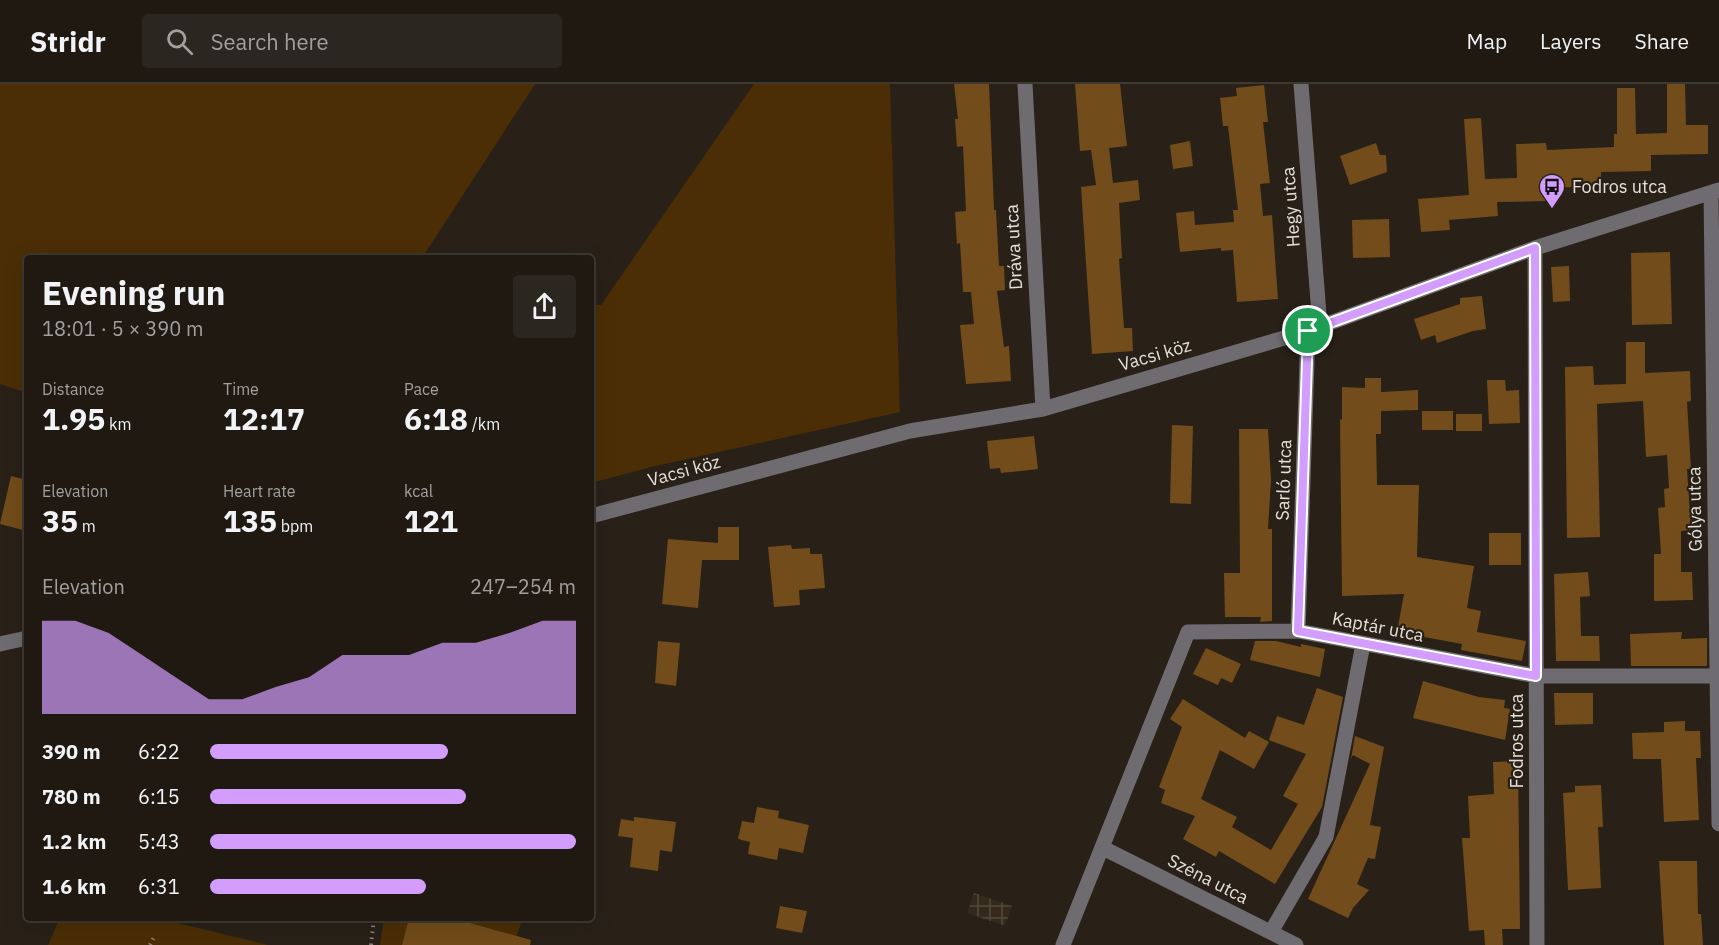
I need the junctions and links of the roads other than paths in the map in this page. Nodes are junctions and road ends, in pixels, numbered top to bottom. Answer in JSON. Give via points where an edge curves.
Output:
{"nodes":[{"id":1,"x":1025,"y":84,"type":"edge"},
{"id":2,"x":1301,"y":84,"type":"edge"},
{"id":3,"x":1715,"y":192,"type":"edge"},
{"id":4,"x":1535,"y":248,"type":"junction"},
{"id":5,"x":1314,"y":329,"type":"junction"},
{"id":6,"x":1043,"y":409,"type":"junction"},
{"id":7,"x":594,"y":515,"type":"edge"},
{"id":8,"x":1298,"y":631,"type":"junction"},
{"id":9,"x":24,"y":639,"type":"edge"},
{"id":10,"x":0,"y":644,"type":"edge"},
{"id":11,"x":1363,"y":644,"type":"junction"},
{"id":12,"x":1536,"y":676,"type":"junction"},
{"id":13,"x":1718,"y":676,"type":"edge"},
{"id":14,"x":1719,"y":824,"type":"edge"},
{"id":15,"x":1103,"y":848,"type":"junction"},
{"id":16,"x":1271,"y":932,"type":"junction"},
{"id":17,"x":1063,"y":945,"type":"edge"},
{"id":18,"x":1296,"y":945,"type":"edge"},
{"id":19,"x":1537,"y":945,"type":"edge"}],
"edges":[{"from":1,"to":6,"type":"street","name":"Dráva utca"},
{"from":2,"to":5,"type":"street","name":"Hegy utca"},
{"from":3,"to":4,"type":"street","name":"Vacsi köz"},
{"from":3,"to":13,"type":"street","name":"Gólya utca"},
{"from":4,"to":5,"type":"street","name":"Vacsi köz"},
{"from":4,"to":12,"type":"street","name":"Fodros utca"},
{"from":5,"to":6,"type":"street","name":"Vacsi köz"},
{"from":5,"to":8,"type":"street","name":"Sarló utca"},
{"from":6,"to":7,"type":"street","name":"Vacsi köz","via":[[910,431]]},
{"from":8,"to":11,"type":"street","name":"Kaptár utca"},
{"from":8,"to":15,"type":"street","name":"Kaptár utca","via":[[1188,632]]},
{"from":9,"to":10,"type":"street"},
{"from":11,"to":12,"type":"street","name":"Kaptár utca"},
{"from":11,"to":16,"type":"street","via":[[1326,837]]},
{"from":12,"to":13,"type":"street","name":"Kaptár utca"},
{"from":12,"to":19,"type":"street","name":"Fodros utca"},
{"from":13,"to":14,"type":"street","name":"Gólya utca"},
{"from":15,"to":16,"type":"street","name":"Széna utca"},
{"from":15,"to":17,"type":"street"},
{"from":16,"to":18,"type":"street","name":"Széna utca"}]}
